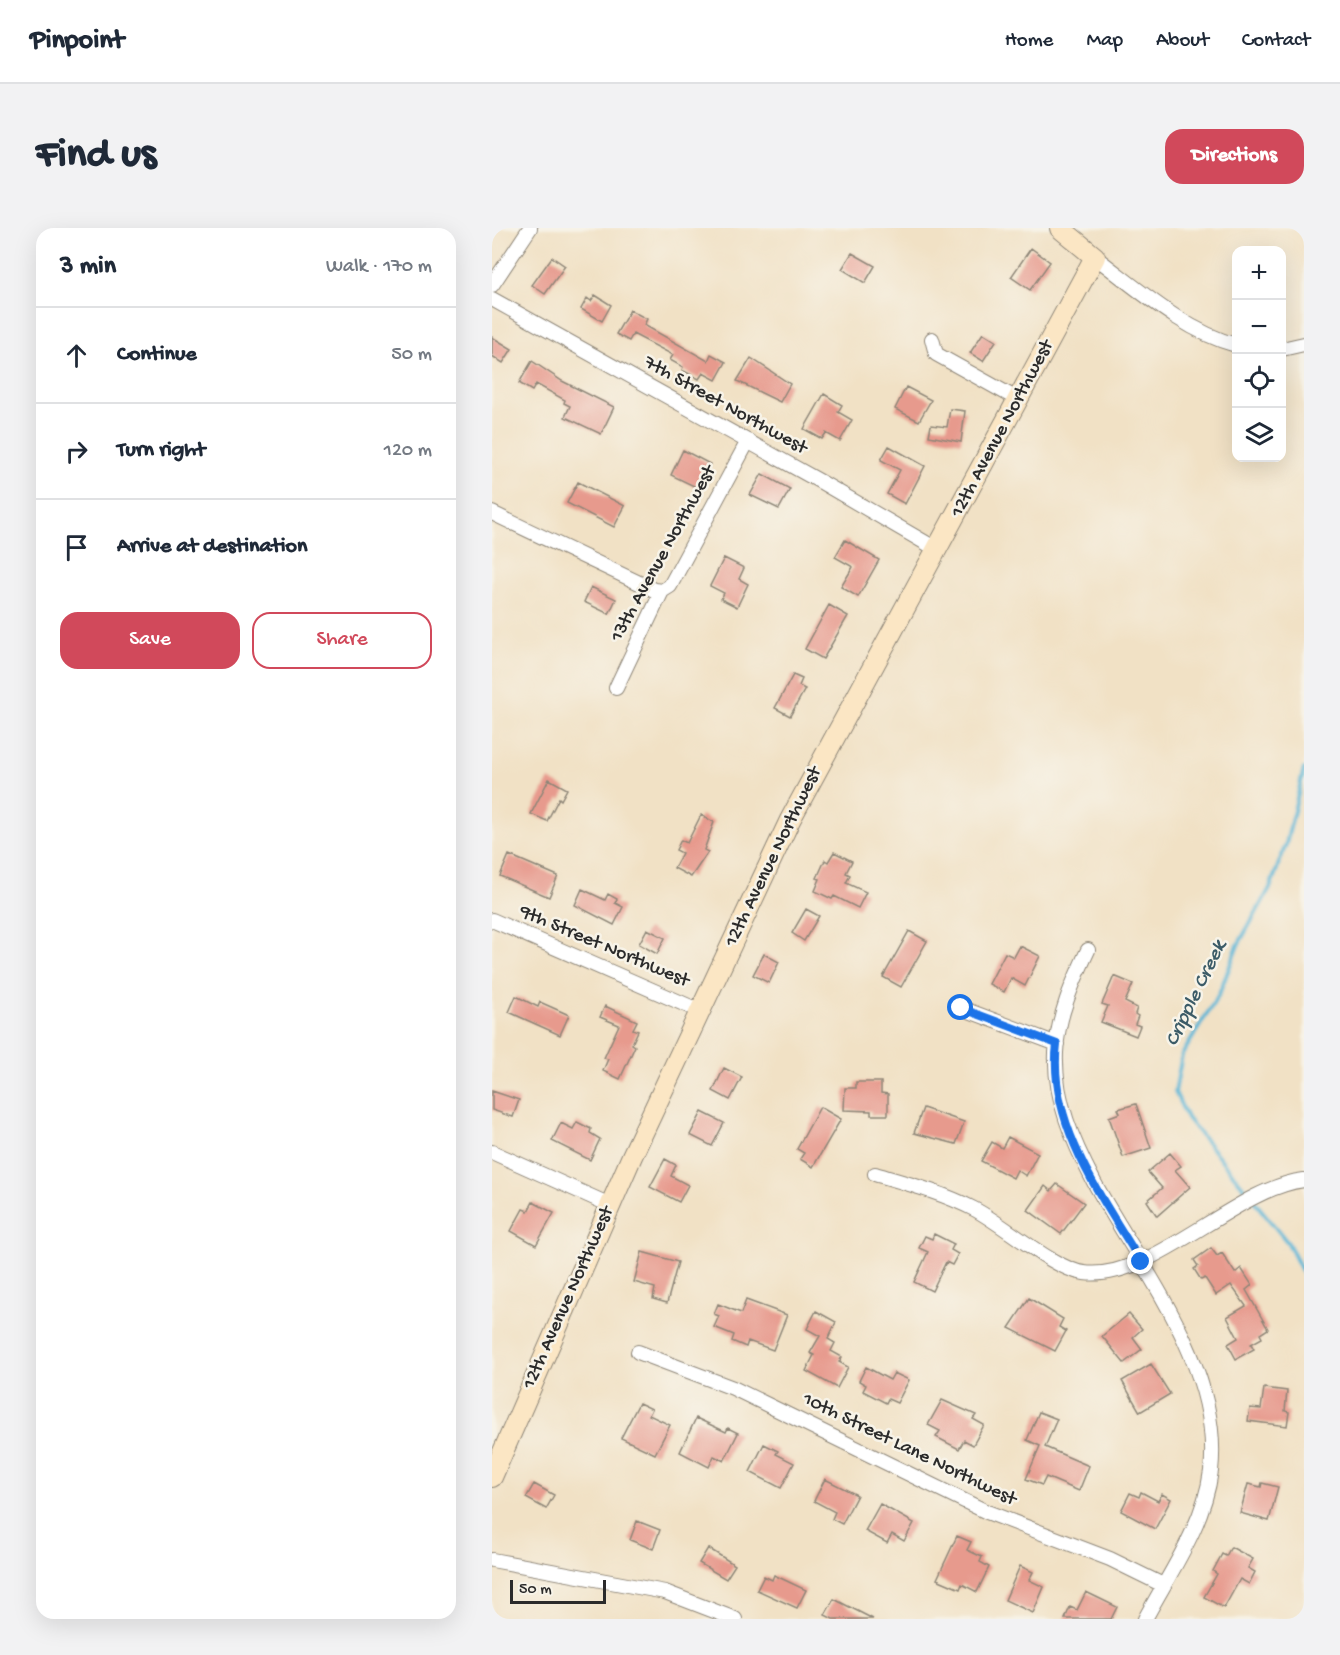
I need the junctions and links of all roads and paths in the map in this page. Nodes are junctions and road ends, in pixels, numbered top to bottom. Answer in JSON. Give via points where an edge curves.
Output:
{"nodes":[{"id":1,"x":530,"y":228,"type":"edge"},
{"id":2,"x":1060,"y":228,"type":"edge"},
{"id":3,"x":1095,"y":257,"type":"junction"},
{"id":4,"x":492,"y":285,"type":"edge"},
{"id":5,"x":492,"y":299,"type":"edge"},
{"id":6,"x":932,"y":339,"type":"dead end"},
{"id":7,"x":1232,"y":343,"type":"edge"},
{"id":8,"x":1304,"y":344,"type":"edge"},
{"id":9,"x":1286,"y":348,"type":"edge"},
{"id":10,"x":1017,"y":399,"type":"junction"},
{"id":11,"x":748,"y":441,"type":"junction"},
{"id":12,"x":492,"y":513,"type":"edge"},
{"id":13,"x":938,"y":550,"type":"junction"},
{"id":14,"x":662,"y":591,"type":"junction"},
{"id":15,"x":616,"y":688,"type":"dead end"},
{"id":16,"x":492,"y":920,"type":"edge"},
{"id":17,"x":1088,"y":950,"type":"dead end"},
{"id":18,"x":961,"y":1008,"type":"dead end"},
{"id":19,"x":700,"y":1011,"type":"junction"},
{"id":20,"x":1057,"y":1044,"type":"junction"},
{"id":21,"x":492,"y":1152,"type":"edge"},
{"id":22,"x":875,"y":1174,"type":"dead end"},
{"id":23,"x":1304,"y":1180,"type":"edge"},
{"id":24,"x":610,"y":1205,"type":"junction"},
{"id":25,"x":1141,"y":1262,"type":"junction"},
{"id":26,"x":638,"y":1353,"type":"dead end"},
{"id":27,"x":492,"y":1477,"type":"edge"},
{"id":28,"x":492,"y":1560,"type":"edge"},
{"id":29,"x":1163,"y":1584,"type":"junction"},
{"id":30,"x":735,"y":1619,"type":"edge"},
{"id":31,"x":1145,"y":1619,"type":"edge"}],
"edges":[{"from":1,"to":4,"type":"street"},
{"from":2,"to":3,"type":"main road"},
{"from":3,"to":7,"type":"street","via":[[1153,301],[1198,329]]},
{"from":3,"to":10,"type":"main road","name":"12th Avenue Northwest"},
{"from":5,"to":11,"type":"street","name":"7th Street Northwest"},
{"from":6,"to":10,"type":"street","via":[[936,354]]},
{"from":8,"to":9,"type":"street"},
{"from":10,"to":13,"type":"main road","name":"12th Avenue Northwest"},
{"from":11,"to":13,"type":"street","name":"7th Street Northwest"},
{"from":11,"to":14,"type":"street","name":"13th Avenue Northwest","via":[[670,586]]},
{"from":12,"to":14,"type":"street"},
{"from":13,"to":19,"type":"main road","name":"12th Avenue Northwest","via":[[790,820]]},
{"from":14,"to":15,"type":"street","name":"13th Avenue Northwest"},
{"from":16,"to":19,"type":"street","name":"9th Street Northwest"},
{"from":17,"to":20,"type":"street","via":[[1067,1000]]},
{"from":18,"to":20,"type":"street"},
{"from":19,"to":24,"type":"main road","name":"12th Avenue Northwest"},
{"from":20,"to":25,"type":"street","via":[[1060,1094],[1074,1142]]},
{"from":21,"to":24,"type":"street"},
{"from":22,"to":25,"type":"street","via":[[975,1209],[1073,1271],[1095,1274]]},
{"from":23,"to":25,"type":"street","via":[[1273,1188]]},
{"from":24,"to":27,"type":"main road","name":"12th Avenue Northwest"},
{"from":25,"to":29,"type":"street","via":[[1193,1359],[1212,1430],[1206,1498]]},
{"from":26,"to":29,"type":"street","name":"10th Street Lane Northwest","via":[[733,1388],[987,1512],[1110,1559]]},
{"from":28,"to":30,"type":"street","via":[[656,1590]]},
{"from":29,"to":31,"type":"street"}]}
